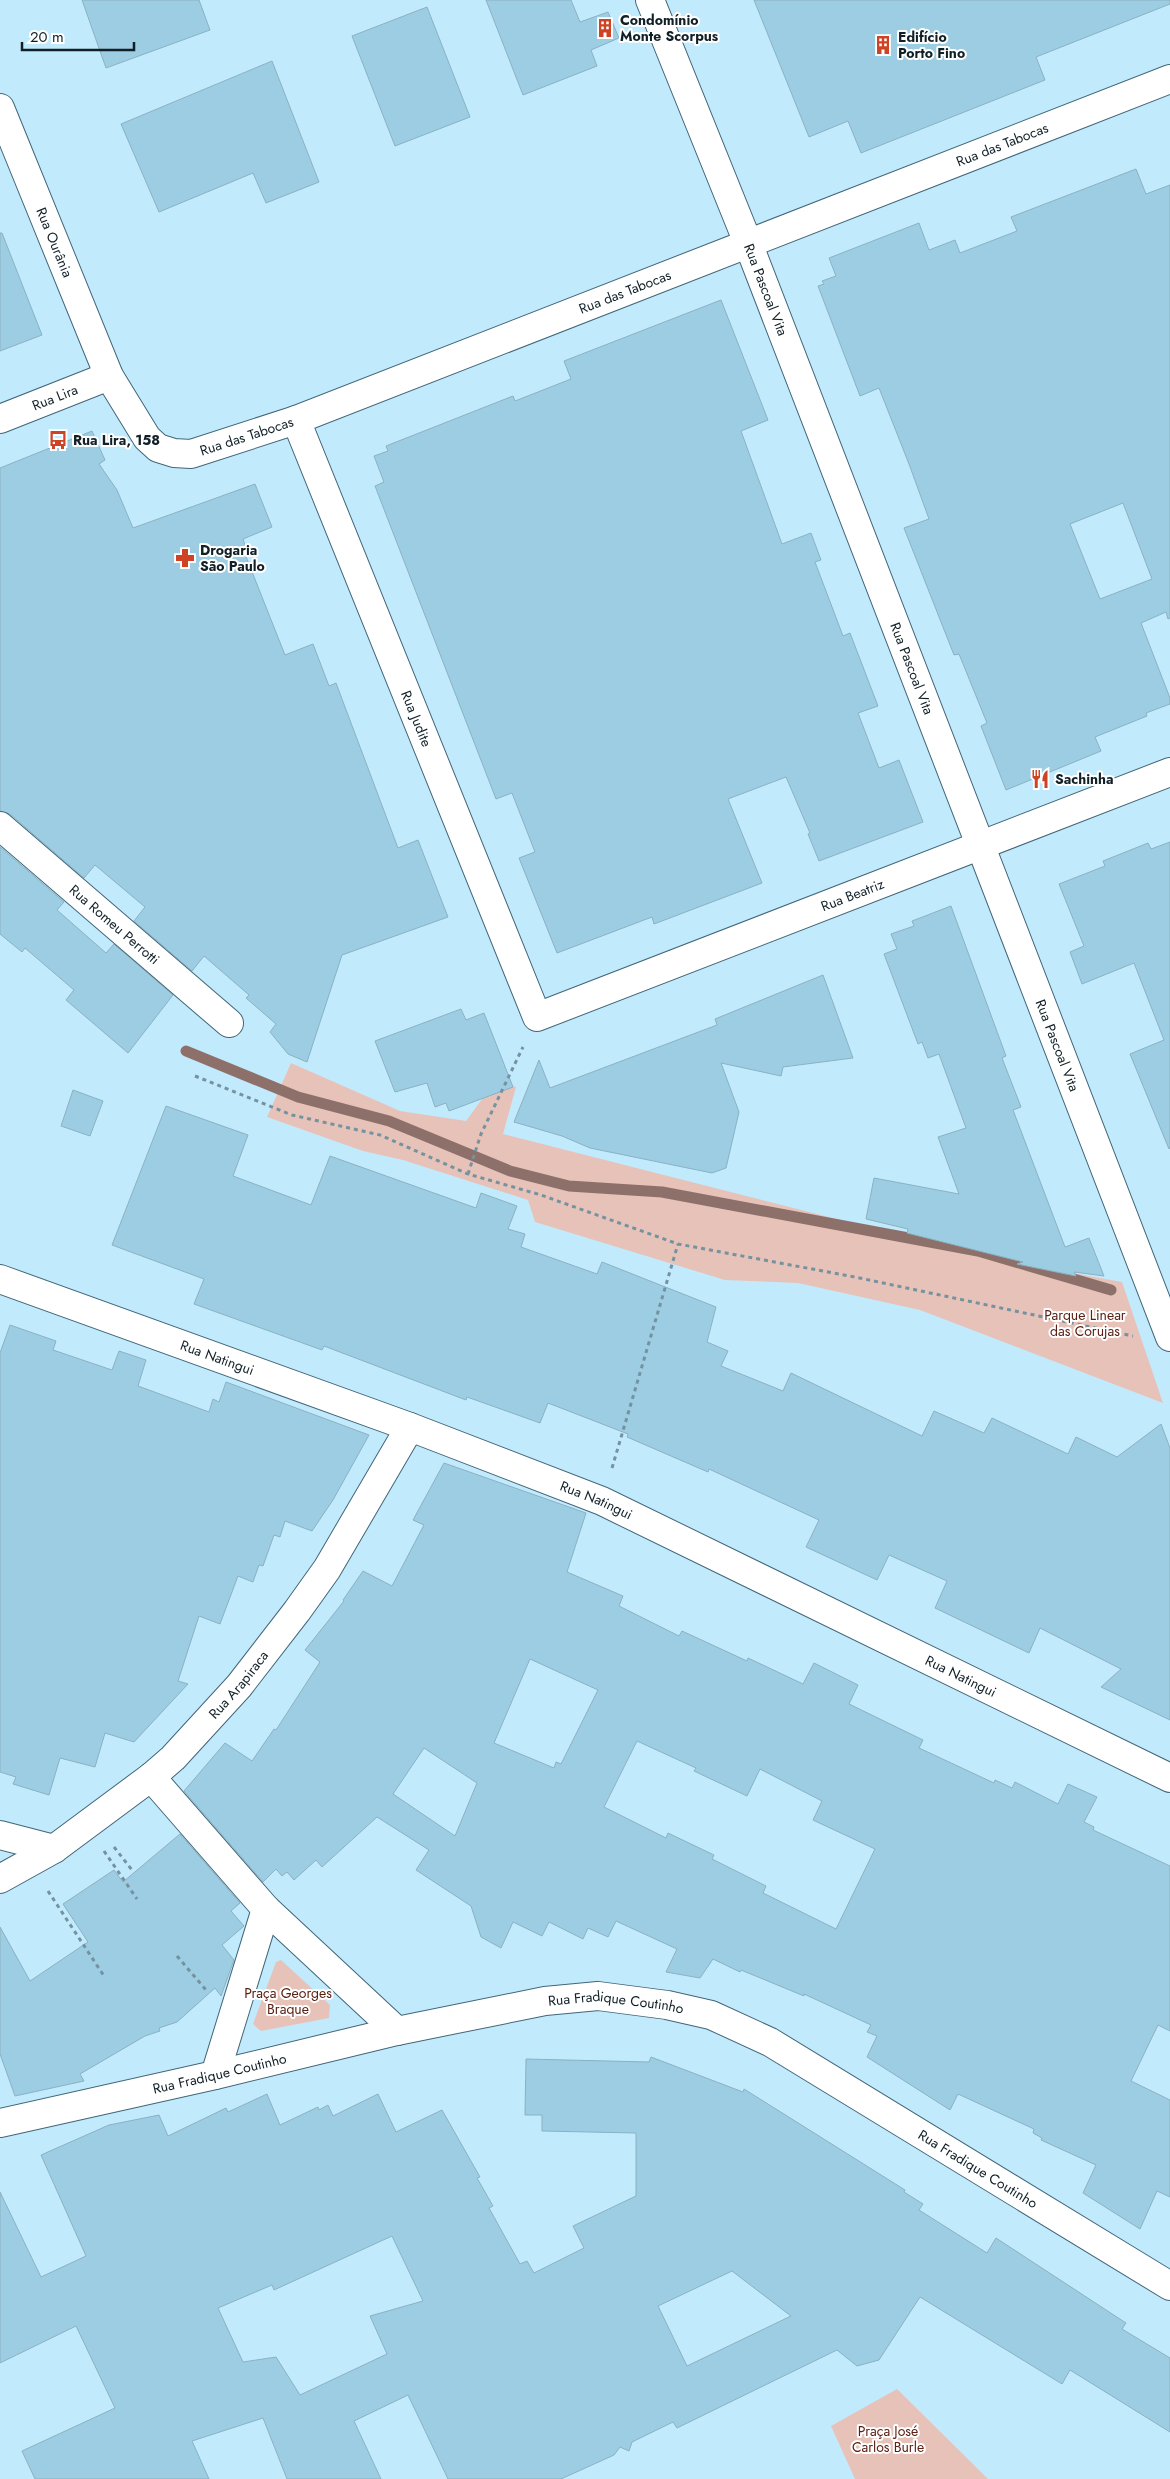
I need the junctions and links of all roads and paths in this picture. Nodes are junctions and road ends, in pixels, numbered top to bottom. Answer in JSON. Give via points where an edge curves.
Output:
{"nodes":[{"id":1,"x":650,"y":0,"type":"edge"},
{"id":2,"x":1170,"y":79,"type":"edge"},
{"id":3,"x":0,"y":108,"type":"edge"},
{"id":4,"x":748,"y":243,"type":"junction"},
{"id":5,"x":109,"y":376,"type":"junction"},
{"id":6,"x":0,"y":419,"type":"edge"},
{"id":7,"x":296,"y":420,"type":"junction"},
{"id":8,"x":1170,"y":772,"type":"edge"},
{"id":9,"x":0,"y":826,"type":"edge"},
{"id":10,"x":980,"y":847,"type":"junction"},
{"id":11,"x":537,"y":1017,"type":"junction"},
{"id":12,"x":229,"y":1023,"type":"dead end"},
{"id":13,"x":195,"y":1076,"type":"dead end"},
{"id":14,"x":468,"y":1174,"type":"junction"},
{"id":15,"x":678,"y":1244,"type":"junction"},
{"id":16,"x":0,"y":1279,"type":"edge"},
{"id":17,"x":1136,"y":1336,"type":"dead end"},
{"id":18,"x":1170,"y":1337,"type":"edge"},
{"id":19,"x":410,"y":1427,"type":"junction"},
{"id":20,"x":602,"y":1500,"type":"junction"},
{"id":21,"x":151,"y":1777,"type":"junction"},
{"id":22,"x":1170,"y":1778,"type":"edge"},
{"id":23,"x":0,"y":1836,"type":"edge"},
{"id":24,"x":109,"y":1840,"type":"dead end"},
{"id":25,"x":101,"y":1847,"type":"dead end"},
{"id":26,"x":54,"y":1849,"type":"junction"},
{"id":27,"x":132,"y":1870,"type":"dead end"},
{"id":28,"x":0,"y":1879,"type":"edge"},
{"id":29,"x":56,"y":1884,"type":"dead end"},
{"id":30,"x":48,"y":1890,"type":"junction"},
{"id":31,"x":41,"y":1894,"type":"dead end"},
{"id":32,"x":137,"y":1899,"type":"dead end"},
{"id":33,"x":266,"y":1909,"type":"junction"},
{"id":34,"x":178,"y":1956,"type":"dead end"},
{"id":35,"x":104,"y":1976,"type":"dead end"},
{"id":36,"x":212,"y":1997,"type":"dead end"},
{"id":37,"x":397,"y":2031,"type":"junction"},
{"id":38,"x":215,"y":2075,"type":"junction"},
{"id":39,"x":0,"y":2123,"type":"edge"},
{"id":40,"x":1170,"y":2286,"type":"edge"}],
"edges":[{"from":1,"to":4,"type":"street","name":"Rua Pascoal Vita"},
{"from":2,"to":4,"type":"street","name":"Rua das Tabocas"},
{"from":3,"to":5,"type":"street","name":"Rua Ourânia"},
{"from":4,"to":7,"type":"street","name":"Rua das Tabocas"},
{"from":4,"to":10,"type":"street","name":"Rua Pascoal Vita"},
{"from":5,"to":6,"type":"street","name":"Rua Lira"},
{"from":5,"to":7,"type":"street","name":"Rua das Tabocas","via":[[147,438],[158,448],[174,453],[191,454]]},
{"from":7,"to":11,"type":"street","name":"Rua Judite"},
{"from":8,"to":10,"type":"street","name":"Rua Beatriz"},
{"from":9,"to":12,"type":"street","name":"Rua Romeu Perrotti"},
{"from":10,"to":11,"type":"street","name":"Rua Beatriz"},
{"from":10,"to":18,"type":"street","name":"Rua Pascoal Vita"},
{"from":11,"to":14,"type":"path","via":[[481,1134]]},
{"from":13,"to":14,"type":"path","via":[[292,1115],[380,1135]]},
{"from":14,"to":15,"type":"path","via":[[541,1195]]},
{"from":15,"to":17,"type":"path","via":[[855,1277]]},
{"from":15,"to":20,"type":"path"},
{"from":16,"to":19,"type":"street","name":"Rua Natingui"},
{"from":19,"to":20,"type":"street","name":"Rua Natingui"},
{"from":19,"to":21,"type":"street","name":"Rua Arapiraca","via":[[327,1568],[297,1611],[239,1686],[173,1758]]},
{"from":20,"to":22,"type":"street","name":"Rua Natingui"},
{"from":21,"to":26,"type":"street","name":"Rua Arapiraca"},
{"from":21,"to":33,"type":"street"},
{"from":23,"to":26,"type":"street"},
{"from":24,"to":27,"type":"path"},
{"from":25,"to":32,"type":"path"},
{"from":26,"to":28,"type":"street","name":"Rua Arapiraca"},
{"from":29,"to":30,"type":"path"},
{"from":30,"to":31,"type":"path"},
{"from":30,"to":35,"type":"path"},
{"from":33,"to":37,"type":"street"},
{"from":33,"to":38,"type":"street"},
{"from":34,"to":36,"type":"path"},
{"from":37,"to":38,"type":"street","name":"Rua Fradique Coutinho"},
{"from":37,"to":40,"type":"street","name":"Rua Fradique Coutinho","via":[[546,2001],[598,1996],[667,2005],[711,2015],[770,2042]]},
{"from":38,"to":39,"type":"street","name":"Rua Fradique Coutinho"}]}
